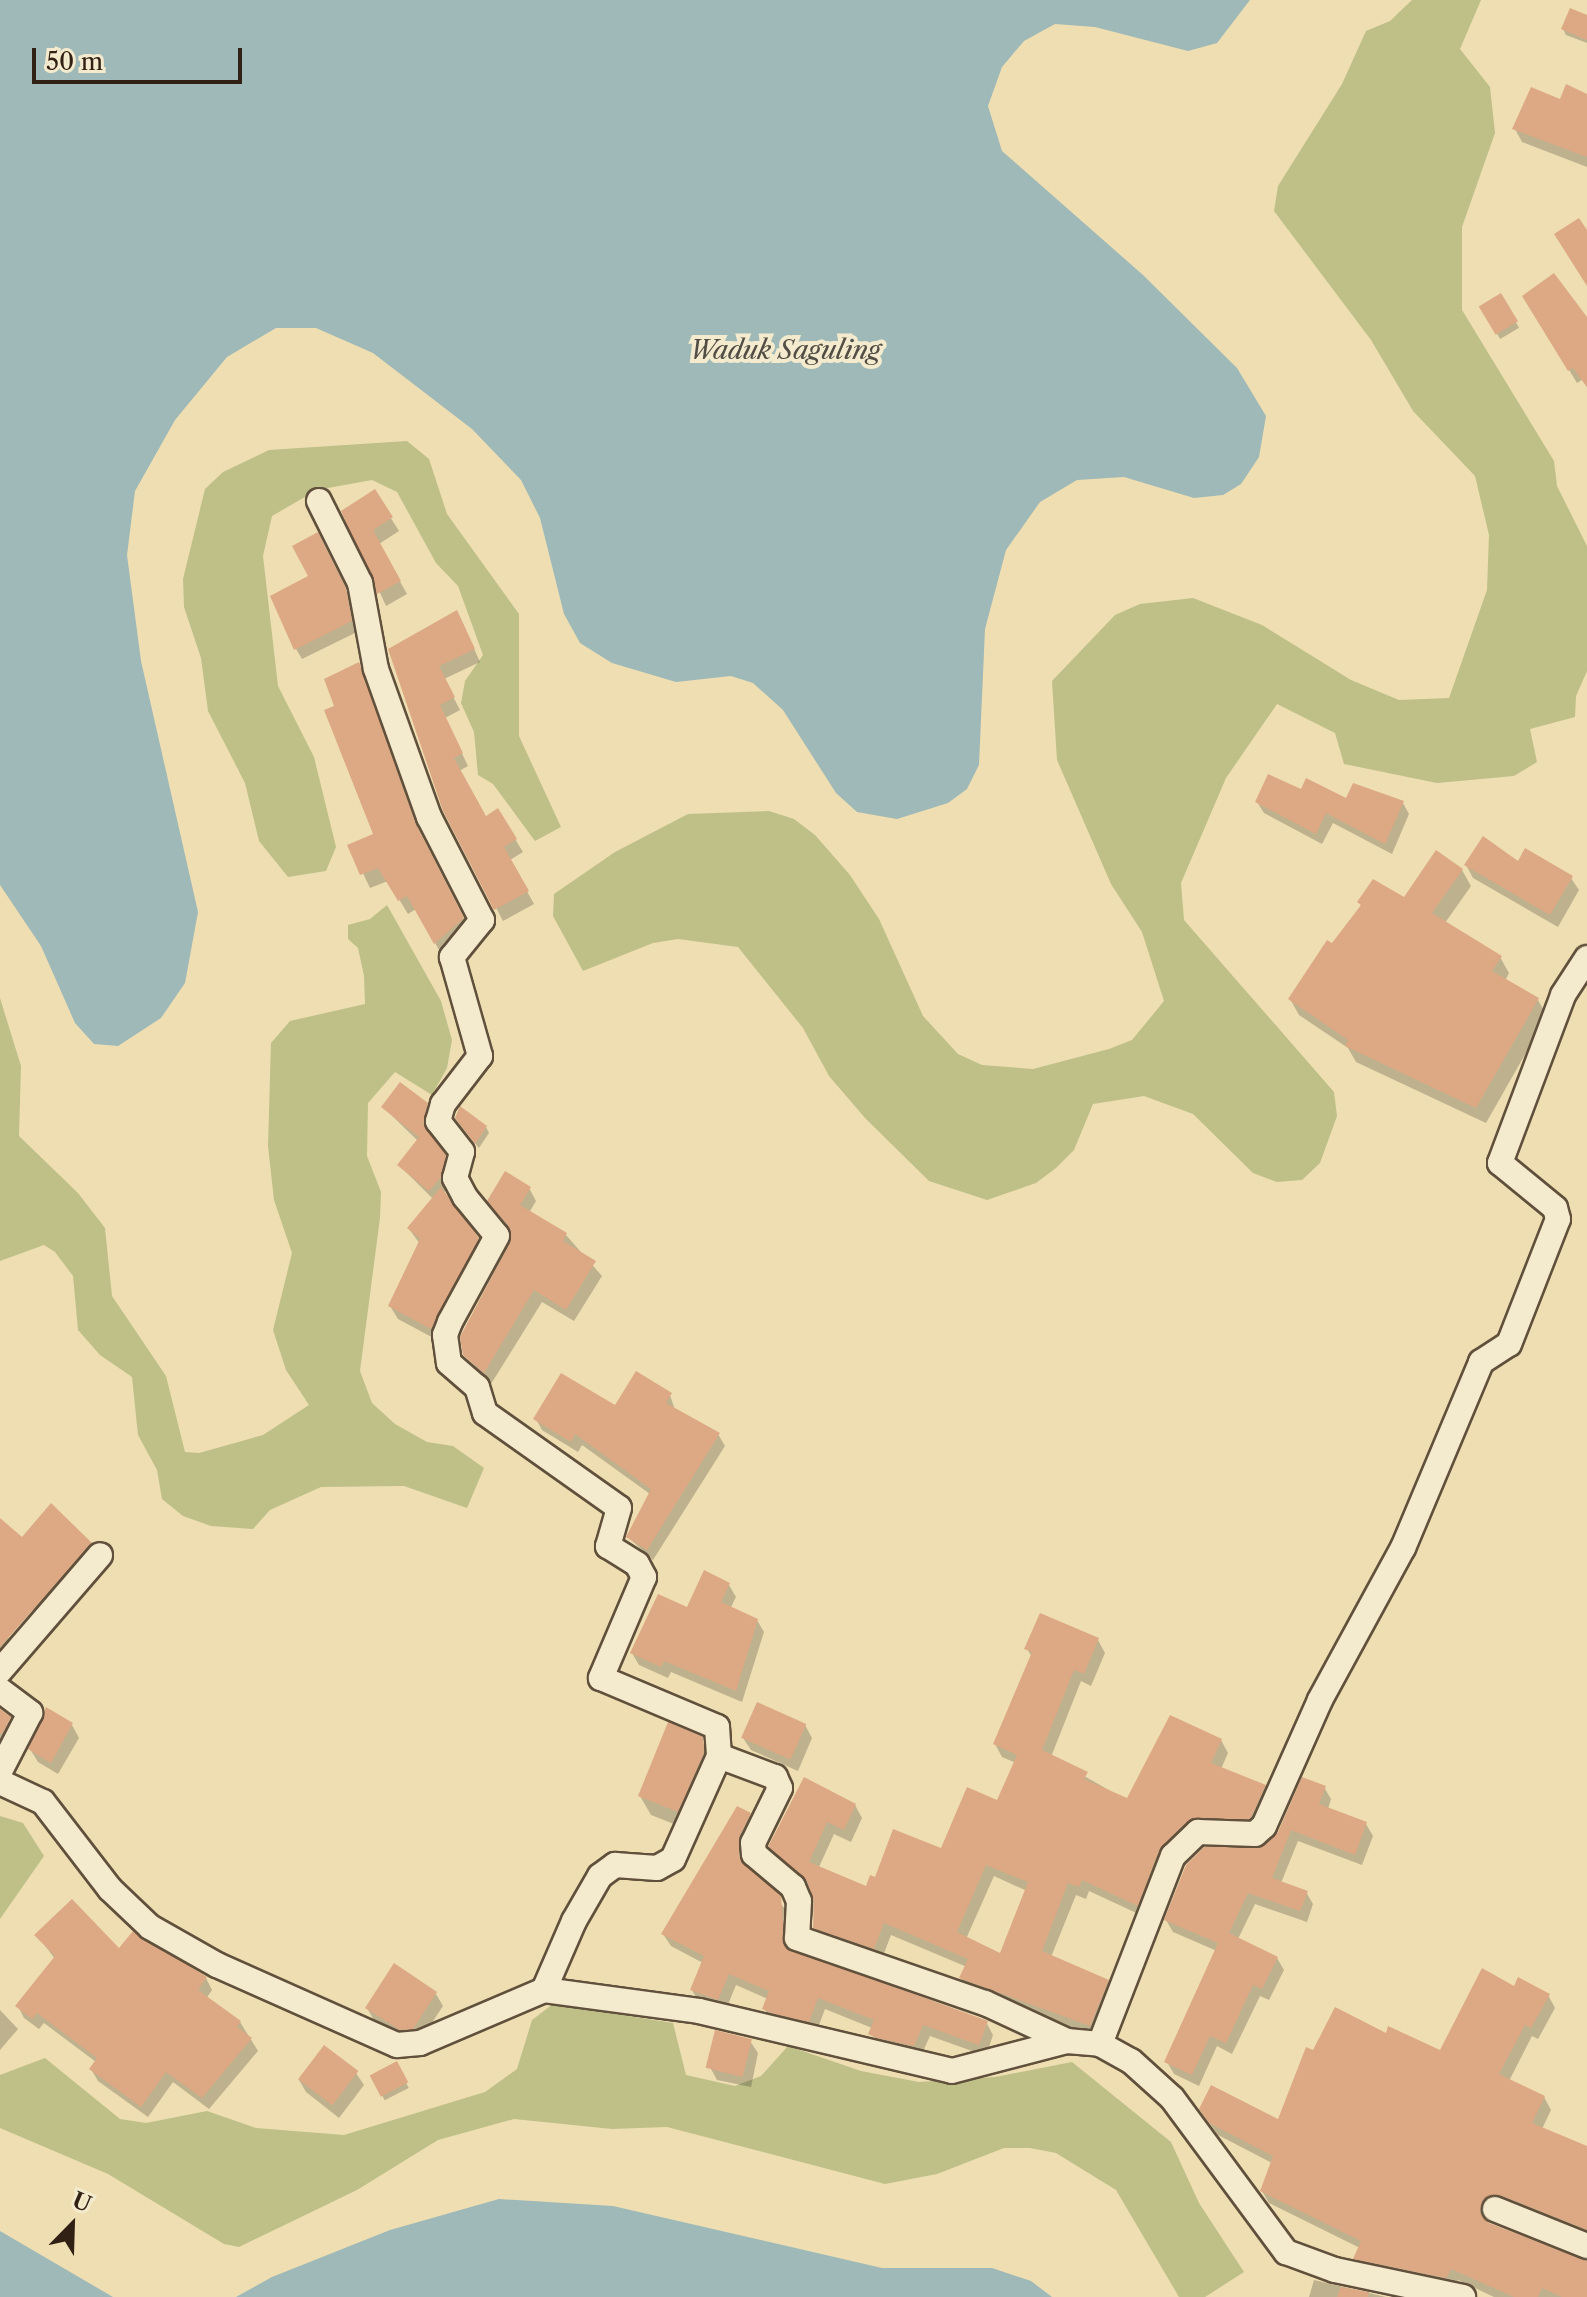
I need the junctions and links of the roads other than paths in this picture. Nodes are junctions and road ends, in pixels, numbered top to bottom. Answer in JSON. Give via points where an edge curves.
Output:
{"nodes":[{"id":1,"x":319,"y":501,"type":"dead end"},
{"id":2,"x":1587,"y":958,"type":"edge"},
{"id":3,"x":100,"y":1555,"type":"dead end"},
{"id":4,"x":0,"y":1671,"type":"edge"},
{"id":5,"x":0,"y":1690,"type":"edge"},
{"id":6,"x":719,"y":1756,"type":"junction"},
{"id":7,"x":0,"y":1771,"type":"edge"},
{"id":8,"x":0,"y":1782,"type":"edge"},
{"id":9,"x":544,"y":1990,"type":"junction"},
{"id":10,"x":1067,"y":2041,"type":"junction"},
{"id":11,"x":1100,"y":2044,"type":"junction"},
{"id":12,"x":1495,"y":2209,"type":"dead end"},
{"id":13,"x":1587,"y":2246,"type":"edge"},
{"id":14,"x":1463,"y":2297,"type":"edge"}],
"edges":[{"from":1,"to":6,"type":"street","via":[[356,573],[376,669],[429,817],[482,920],[452,957],[480,1056],[443,1104],[438,1121],[462,1152],[455,1178],[497,1236],[445,1335],[449,1363],[477,1387],[485,1413],[619,1508],[608,1546],[637,1564],[644,1577],[601,1678],[717,1727]]},
{"from":2,"to":11,"type":"street","via":[[1563,995],[1500,1163],[1555,1208],[1558,1219],[1509,1344],[1481,1362],[1403,1548],[1320,1700],[1264,1826],[1255,1834],[1198,1832],[1173,1856]]},
{"from":3,"to":4,"type":"street"},
{"from":5,"to":7,"type":"street","via":[[30,1713]]},
{"from":6,"to":9,"type":"street","via":[[673,1859],[657,1868],[615,1865],[600,1876]]},
{"from":6,"to":10,"type":"street","via":[[775,1777],[780,1788],[758,1832],[754,1854],[793,1887],[799,1901],[797,1938],[985,2003]]},
{"from":8,"to":9,"type":"street","via":[[43,1802],[110,1889],[150,1927],[217,1965],[385,2041],[420,2043]]},
{"from":9,"to":10,"type":"street","via":[[699,2011],[952,2071]]},
{"from":10,"to":11,"type":"street"},
{"from":11,"to":14,"type":"street","via":[[1131,2061],[1172,2098],[1286,2252],[1335,2270]]},
{"from":12,"to":13,"type":"street"}]}
